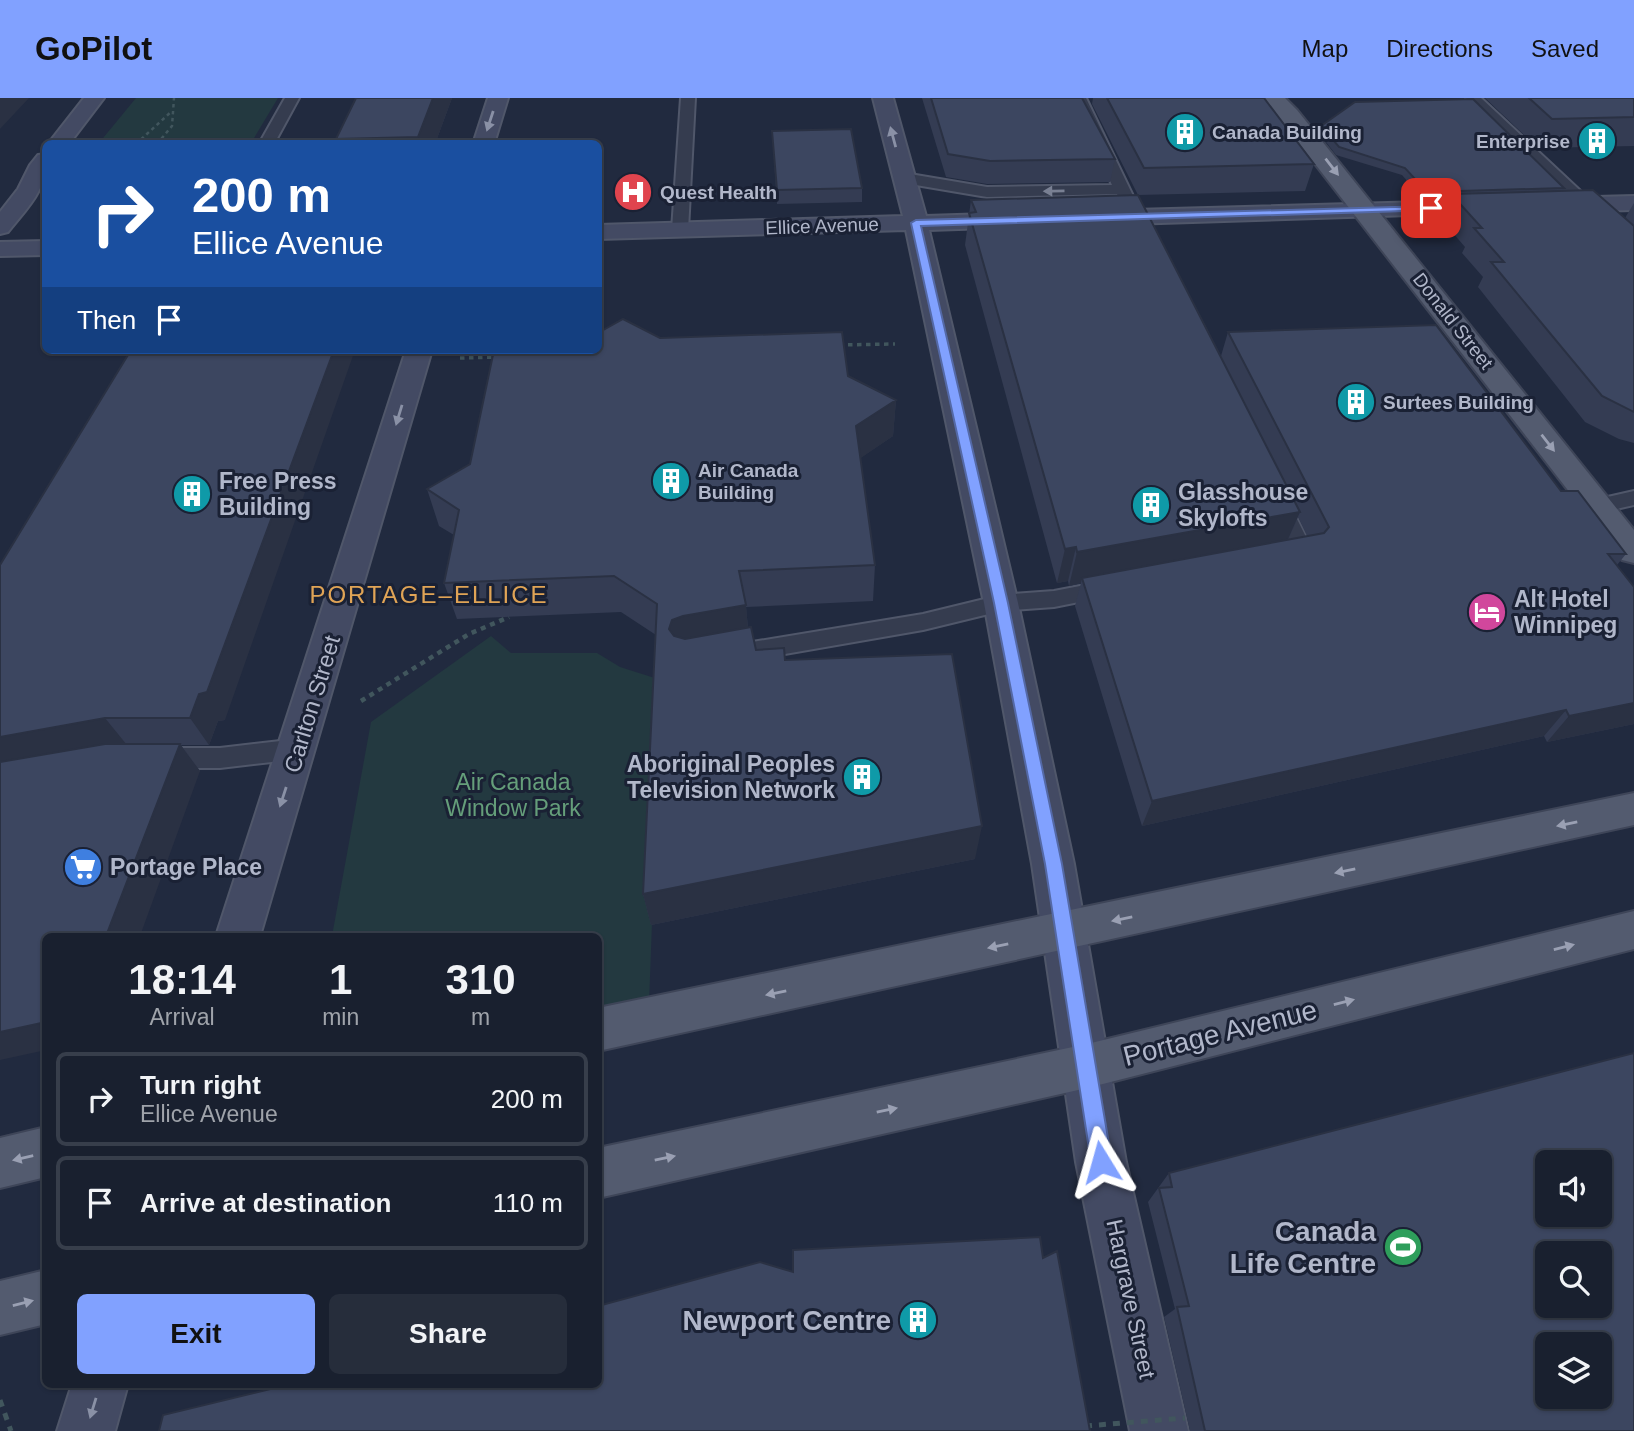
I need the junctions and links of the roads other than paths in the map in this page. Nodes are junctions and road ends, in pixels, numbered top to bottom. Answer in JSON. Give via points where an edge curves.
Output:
{"nodes":[{"id":1,"x":94,"y":98,"type":"edge"},
{"id":2,"x":292,"y":98,"type":"edge"},
{"id":3,"x":498,"y":98,"type":"edge"},
{"id":4,"x":688,"y":98,"type":"edge"},
{"id":5,"x":883,"y":98,"type":"edge"},
{"id":6,"x":1079,"y":98,"type":"edge"},
{"id":7,"x":1473,"y":98,"type":"edge"},
{"id":8,"x":1290,"y":105,"type":"edge"},
{"id":9,"x":61,"y":140,"type":"edge"},
{"id":10,"x":267,"y":140,"type":"edge"},
{"id":11,"x":484,"y":140,"type":"edge"},
{"id":12,"x":41,"y":165,"type":"edge"},
{"id":13,"x":904,"y":178,"type":"junction"},
{"id":14,"x":1122,"y":189,"type":"junction"},
{"id":15,"x":0,"y":196,"type":"edge"},
{"id":16,"x":1634,"y":203,"type":"edge"},
{"id":17,"x":1585,"y":204,"type":"junction"},
{"id":18,"x":1366,"y":210,"type":"junction"},
{"id":19,"x":1135,"y":217,"type":"junction"},
{"id":20,"x":1080,"y":218,"type":"edge"},
{"id":21,"x":1039,"y":220,"type":"edge"},
{"id":22,"x":916,"y":223,"type":"junction"},
{"id":23,"x":0,"y":227,"type":"edge"},
{"id":24,"x":680,"y":230,"type":"junction"},
{"id":25,"x":602,"y":232,"type":"edge"},
{"id":26,"x":1150,"y":247,"type":"edge"},
{"id":27,"x":42,"y":248,"type":"edge"},
{"id":28,"x":0,"y":249,"type":"edge"},
{"id":29,"x":1634,"y":250,"type":"edge"},
{"id":30,"x":418,"y":354,"type":"edge"},
{"id":31,"x":1267,"y":481,"type":"edge"},
{"id":32,"x":1634,"y":498,"type":"edge"},
{"id":33,"x":1598,"y":506,"type":"junction"},
{"id":34,"x":1634,"y":552,"type":"edge"},
{"id":35,"x":1264,"y":560,"type":"edge"},
{"id":36,"x":1133,"y":584,"type":"edge"},
{"id":37,"x":1001,"y":603,"type":"junction"},
{"id":38,"x":703,"y":660,"type":"edge"},
{"id":39,"x":298,"y":749,"type":"junction"},
{"id":40,"x":127,"y":758,"type":"edge"},
{"id":41,"x":1634,"y":809,"type":"edge"},
{"id":42,"x":1634,"y":930,"type":"edge"},
{"id":43,"x":1065,"y":932,"type":"junction"},
{"id":44,"x":240,"y":933,"type":"edge"},
{"id":45,"x":602,"y":1029,"type":"edge"},
{"id":46,"x":1087,"y":1066,"type":"junction"},
{"id":47,"x":42,"y":1153,"type":"edge"},
{"id":48,"x":0,"y":1163,"type":"edge"},
{"id":49,"x":602,"y":1172,"type":"edge"},
{"id":50,"x":42,"y":1298,"type":"edge"},
{"id":51,"x":0,"y":1308,"type":"edge"},
{"id":52,"x":99,"y":1388,"type":"edge"},
{"id":53,"x":1172,"y":1424,"type":"edge"},
{"id":54,"x":86,"y":1431,"type":"edge"}],
"edges":[{"from":1,"to":9,"type":"street"},
{"from":2,"to":10,"type":"lane"},
{"from":3,"to":11,"type":"street","one_way":true},
{"from":4,"to":24,"type":"lane"},
{"from":13,"to":5,"type":"street","name":"Hargrave Street","one_way":true},
{"from":6,"to":14,"type":"lane"},
{"from":7,"to":17,"type":"lane"},
{"from":8,"to":18,"type":"main road","name":"Donald Street","one_way":true},
{"from":12,"to":15,"type":"street"},
{"from":12,"to":23,"type":"street","via":[[29,191]]},
{"from":14,"to":13,"type":"lane","one_way":true,"via":[[987,192]]},
{"from":13,"to":22,"type":"street","name":"Hargrave Street"},
{"from":14,"to":19,"type":"lane"},
{"from":16,"to":17,"type":"street"},
{"from":17,"to":18,"type":"street"},
{"from":17,"to":29,"type":"lane"},
{"from":18,"to":19,"type":"street"},
{"from":18,"to":33,"type":"main road","name":"Donald Street","one_way":true},
{"from":19,"to":20,"type":"street"},
{"from":19,"to":26,"type":"lane"},
{"from":21,"to":22,"type":"street","name":"Ellice Avenue"},
{"from":22,"to":24,"type":"street","name":"Ellice Avenue"},
{"from":22,"to":37,"type":"street","name":"Hargrave Street"},
{"from":24,"to":25,"type":"street","name":"Ellice Avenue"},
{"from":27,"to":28,"type":"street"},
{"from":30,"to":39,"type":"street","name":"Carlton Street","one_way":true},
{"from":31,"to":35,"type":"lane","via":[[1303,553]]},
{"from":32,"to":33,"type":"lane"},
{"from":33,"to":34,"type":"main road","name":"Donald Street"},
{"from":36,"to":37,"type":"lane","via":[[1054,599]]},
{"from":37,"to":38,"type":"lane","via":[[923,622]]},
{"from":37,"to":43,"type":"street","name":"Hargrave Street"},
{"from":39,"to":40,"type":"lane","via":[[220,758]]},
{"from":39,"to":44,"type":"street","name":"Carlton Street","one_way":true},
{"from":41,"to":43,"type":"main road","one_way":true},
{"from":46,"to":42,"type":"main road","name":"Portage Avenue","one_way":true},
{"from":43,"to":45,"type":"main road","one_way":true},
{"from":43,"to":46,"type":"street","name":"Hargrave Street"},
{"from":49,"to":46,"type":"main road","name":"Portage Avenue","one_way":true},
{"from":46,"to":53,"type":"street","name":"Hargrave Street","via":[[1101,1162]]},
{"from":47,"to":48,"type":"main road","one_way":true},
{"from":51,"to":50,"type":"main road","one_way":true},
{"from":52,"to":54,"type":"street","one_way":true}]}
